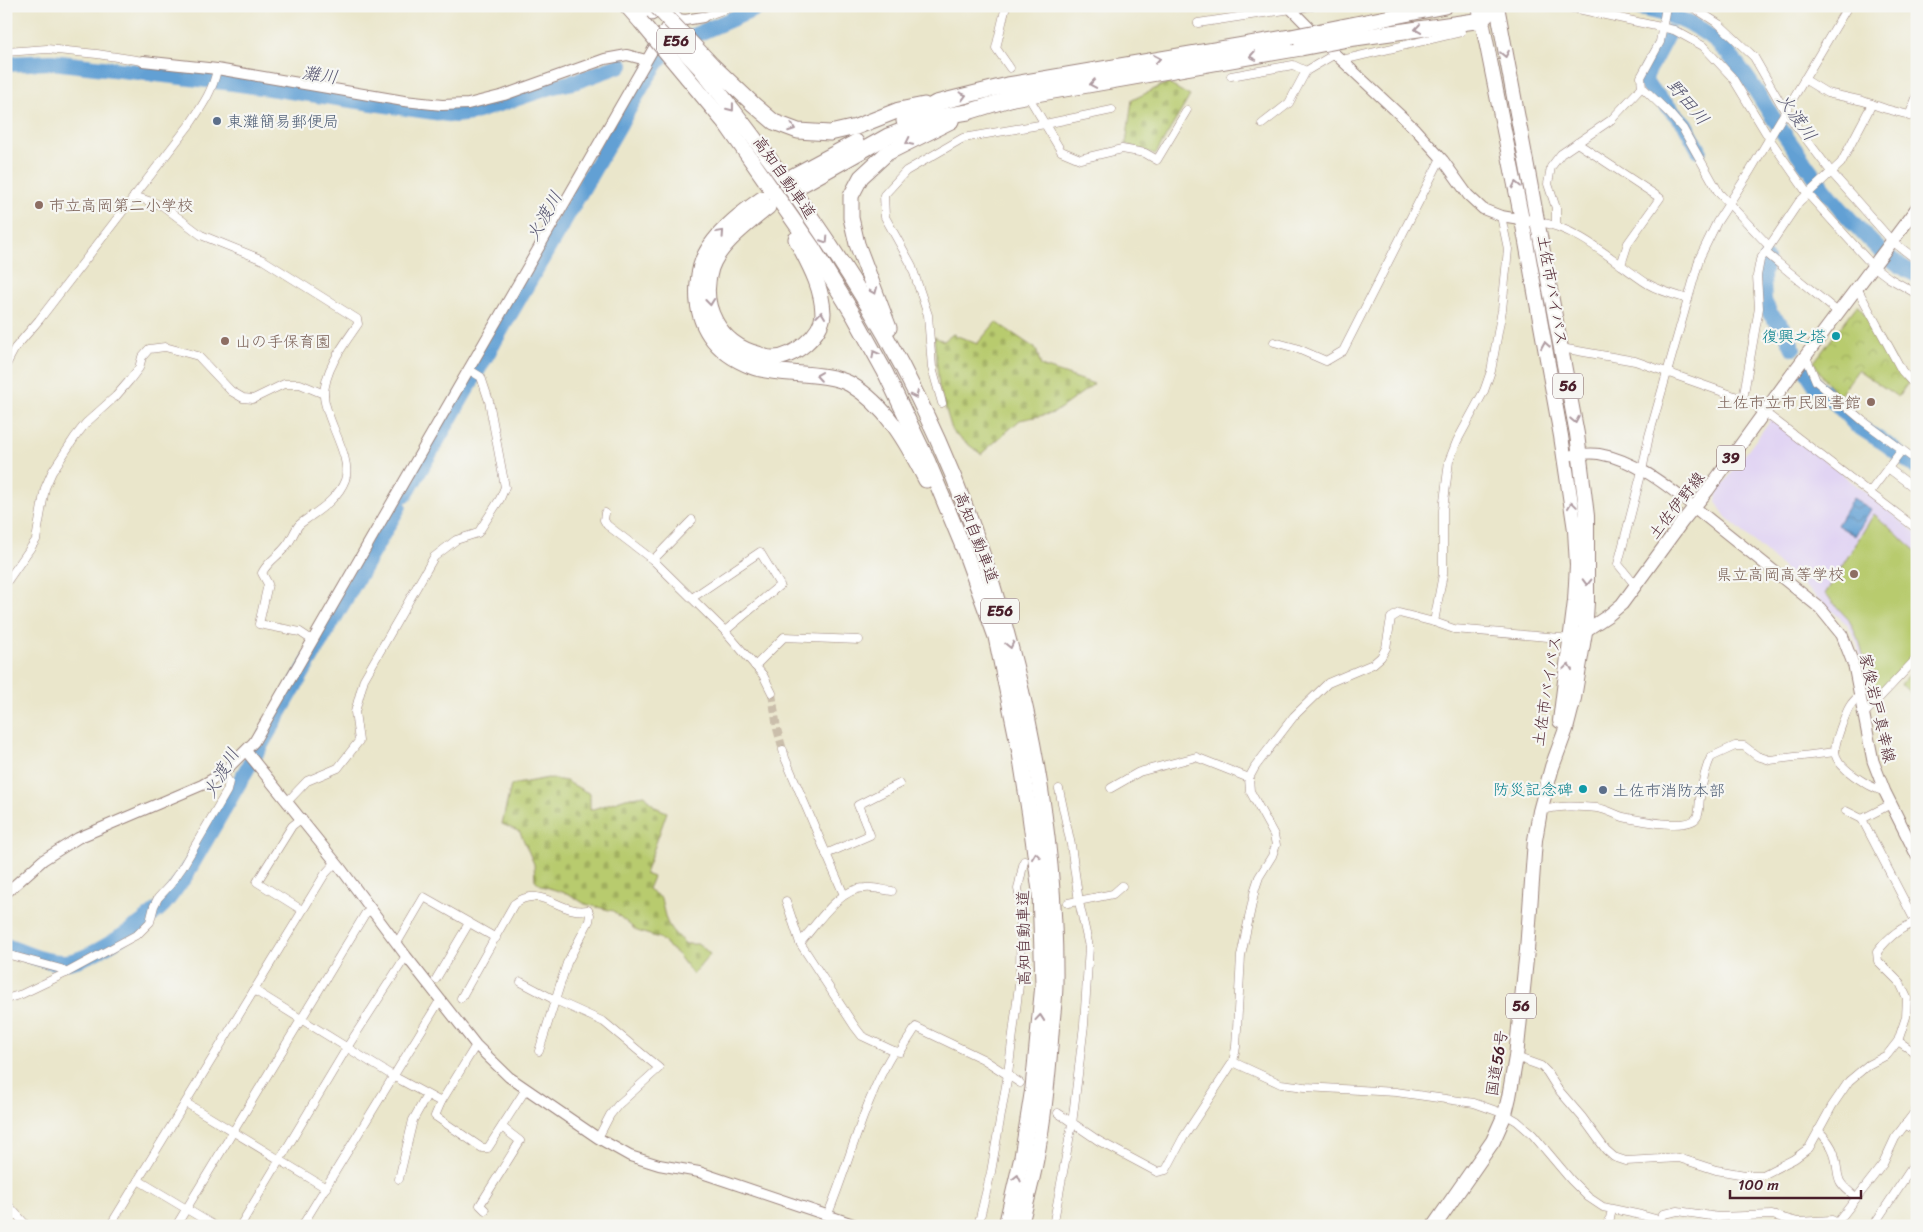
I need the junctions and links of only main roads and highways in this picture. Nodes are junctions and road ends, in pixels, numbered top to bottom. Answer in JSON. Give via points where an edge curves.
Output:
{"nodes":[{"id":1,"x":627,"y":6,"type":"edge"},
{"id":2,"x":1445,"y":6,"type":"edge"},
{"id":3,"x":1496,"y":6,"type":"edge"},
{"id":4,"x":650,"y":11,"type":"edge"},
{"id":5,"x":1480,"y":13,"type":"edge"},
{"id":6,"x":1344,"y":33,"type":"junction"},
{"id":7,"x":1296,"y":43,"type":"junction"},
{"id":8,"x":700,"y":71,"type":"junction"},
{"id":9,"x":936,"y":103,"type":"junction"},
{"id":10,"x":968,"y":112,"type":"junction"},
{"id":11,"x":766,"y":181,"type":"junction"},
{"id":12,"x":1917,"y":208,"type":"edge"},
{"id":13,"x":901,"y":365,"type":"junction"},
{"id":14,"x":1694,"y":507,"type":"junction"},
{"id":15,"x":1585,"y":632,"type":"junction"},
{"id":16,"x":996,"y":637,"type":"junction"},
{"id":17,"x":1572,"y":639,"type":"junction"},
{"id":18,"x":1552,"y":766,"type":"junction"},
{"id":19,"x":1917,"y":856,"type":"edge"},
{"id":20,"x":1006,"y":1226,"type":"edge"},
{"id":21,"x":1020,"y":1226,"type":"edge"},
{"id":22,"x":1434,"y":1226,"type":"edge"}],
"edges":[{"from":1,"to":4,"type":"highway","name":"高知自動車道","number":"E56"},
{"from":2,"to":6,"type":"highway"},
{"from":3,"to":5,"type":"highway"},
{"from":3,"to":15,"type":"highway","name":"土佐市バイパス","number":"56","one_way":true,"via":[[1580,455],[1587,516]]},
{"from":4,"to":8,"type":"highway","name":"高知自動車道","number":"E56","bridge":true},
{"from":4,"to":8,"type":"highway","bridge":true},
{"from":5,"to":6,"type":"highway","one_way":true},
{"from":17,"to":5,"type":"highway","name":"土佐市バイパス","number":"56","one_way":true,"via":[[1577,565],[1575,530],[1522,220]]},
{"from":6,"to":7,"type":"highway","bridge":true},
{"from":9,"to":7,"type":"highway","one_way":true,"via":[[1008,85]]},
{"from":7,"to":10,"type":"highway","one_way":true,"via":[[1013,98]]},
{"from":8,"to":9,"type":"highway","one_way":true,"via":[[753,104],[774,122],[798,131],[830,133],[856,127],[898,110]]},
{"from":8,"to":11,"type":"highway","name":"高知自動車道","number":"E56","via":[[726,124]]},
{"from":8,"to":13,"type":"highway","name":"高知自動車道","number":"E56","one_way":true,"via":[[743,123],[824,238]]},
{"from":9,"to":10,"type":"highway","via":[[912,118],[853,144],[797,180],[888,136],[938,117]]},
{"from":10,"to":13,"type":"highway","one_way":true,"via":[[887,153],[861,177],[851,196],[851,218],[857,244]]},
{"from":16,"to":11,"type":"highway","name":"高知自動車道","number":"E56","one_way":true,"via":[[928,462],[885,372],[812,247]]},
{"from":16,"to":11,"type":"highway","one_way":true,"via":[[932,492],[906,442],[889,418],[871,399],[847,382],[755,368],[733,359],[706,330],[696,297],[699,270],[708,249],[720,232],[765,203],[711,267],[709,307],[725,336],[748,352],[773,359],[809,342],[817,330],[823,315],[818,281]]},
{"from":12,"to":14,"type":"main road","name":"土佐伊野線","number":"39"},
{"from":13,"to":21,"type":"highway","name":"高知自動車道","number":"E56","one_way":true,"via":[[944,455],[978,543],[1007,632],[1043,814],[1052,892],[1055,986],[1036,1159]]},
{"from":14,"to":15,"type":"main road","name":"土佐伊野線","number":"39","via":[[1622,604]]},
{"from":14,"to":19,"type":"main road","name":"家俊岩戸真幸線","via":[[1820,608],[1842,635],[1854,666],[1872,761]]},
{"from":15,"to":17,"type":"main road","name":"土佐伊野線","number":"39"},
{"from":15,"to":18,"type":"highway","name":"土佐市バイパス","number":"56","via":[[1574,698]]},
{"from":20,"to":16,"type":"highway","name":"高知自動車道","number":"E56","one_way":true,"via":[[1033,1088],[1043,984],[1040,891],[1033,835]]},
{"from":18,"to":17,"type":"highway","name":"土佐市バイパス","number":"56","one_way":true},
{"from":18,"to":22,"type":"highway","name":"国道56号","number":"56","via":[[1535,840],[1516,1057],[1504,1114],[1493,1141]]}]}
